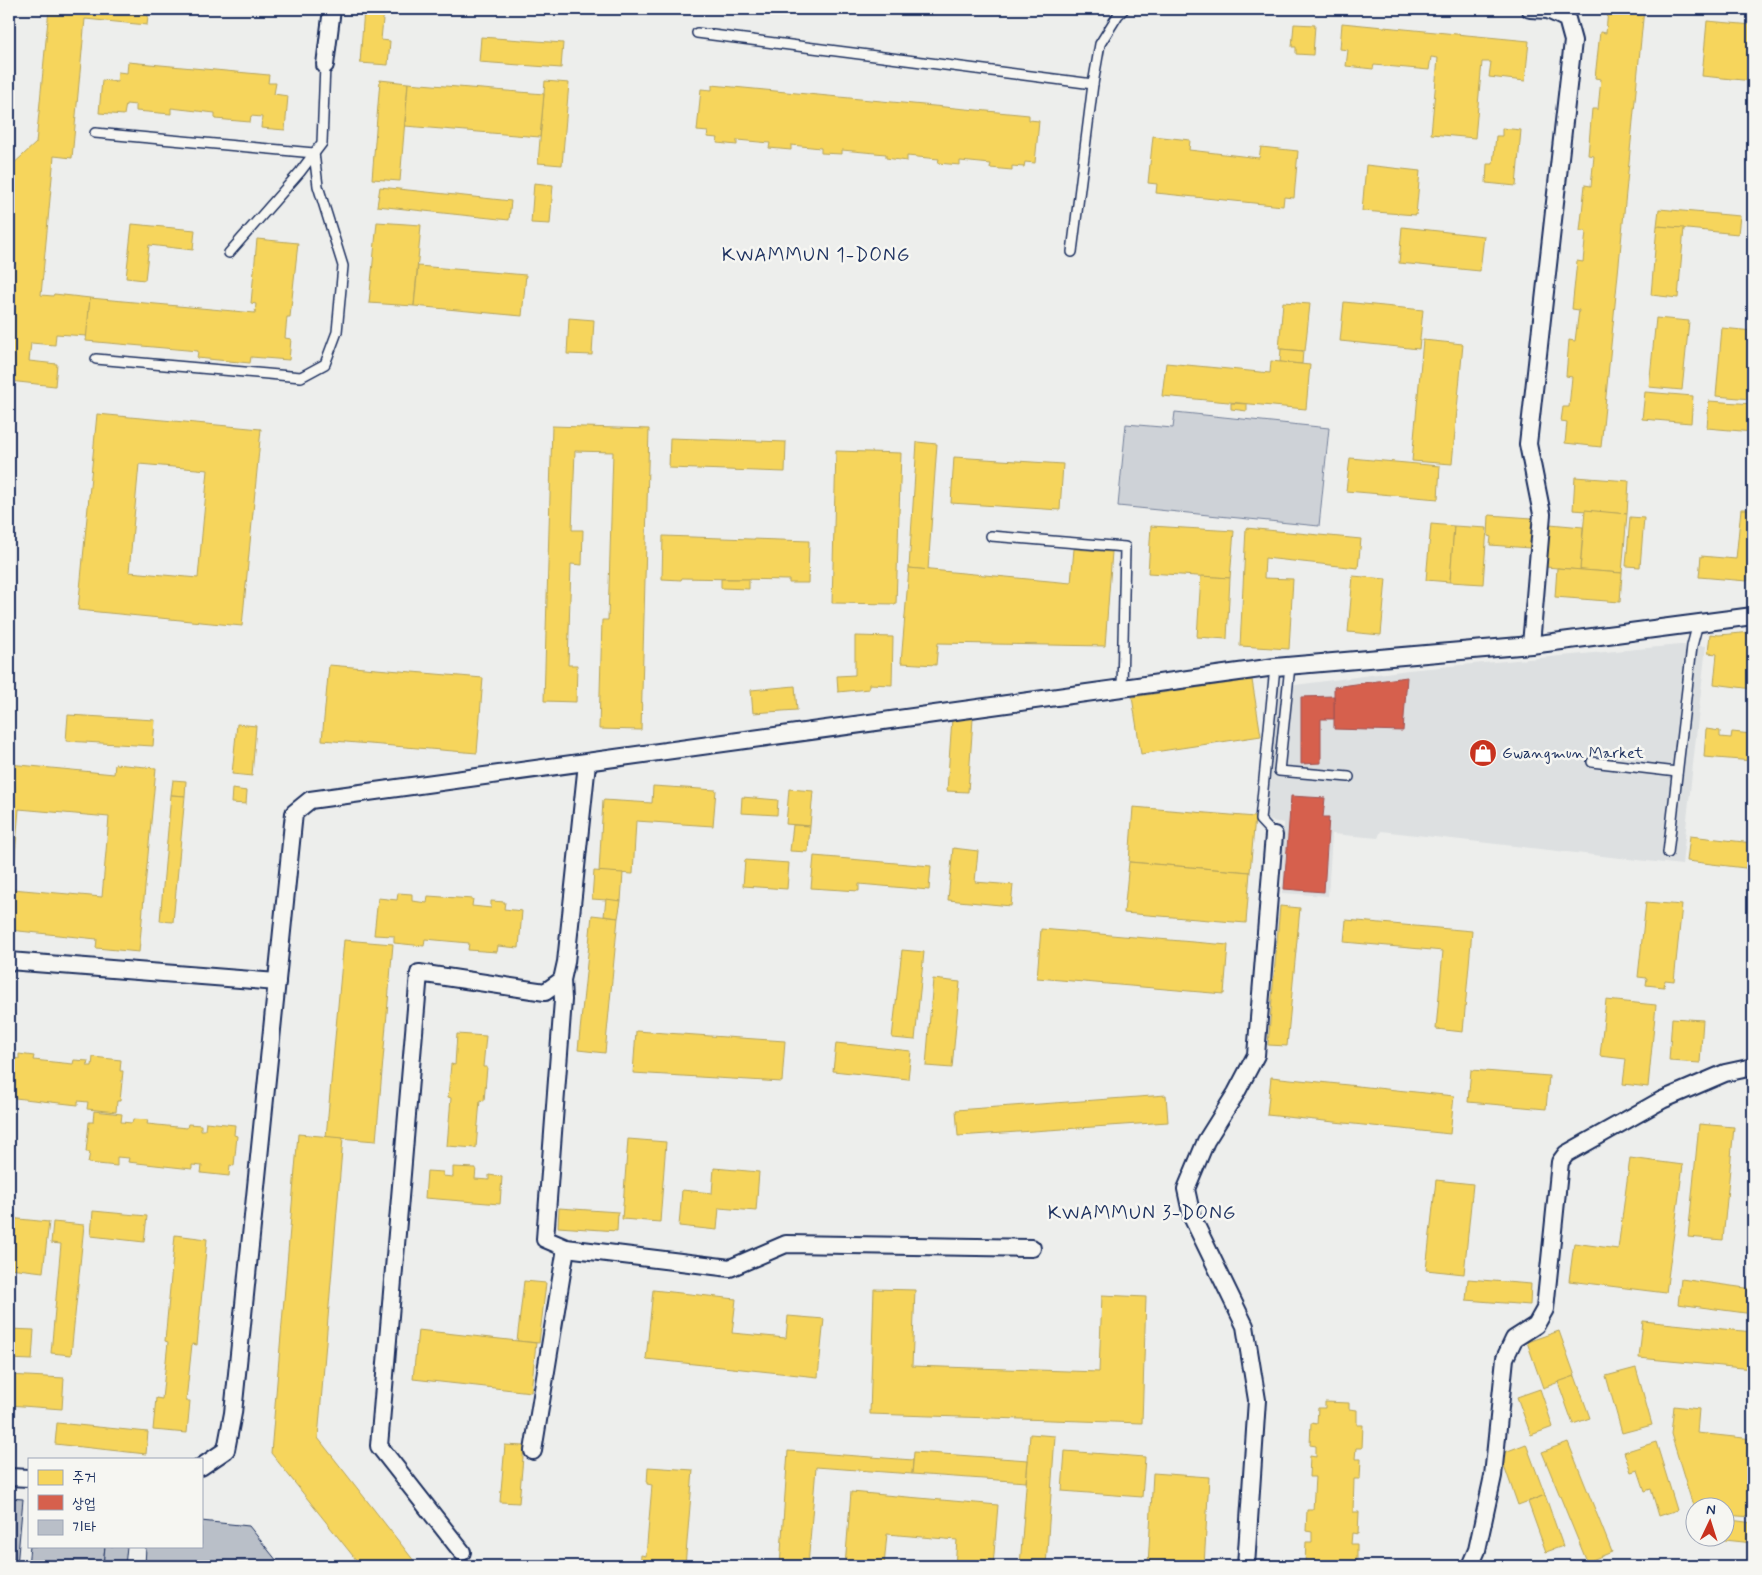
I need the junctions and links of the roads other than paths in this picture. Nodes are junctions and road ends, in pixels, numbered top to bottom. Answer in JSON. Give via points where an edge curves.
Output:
{"nodes":[{"id":1,"x":332,"y":9,"type":"edge"},
{"id":2,"x":1124,"y":9,"type":"edge"},
{"id":3,"x":1530,"y":9,"type":"edge"},
{"id":4,"x":697,"y":33,"type":"dead end"},
{"id":5,"x":325,"y":65,"type":"joint"},
{"id":6,"x":1093,"y":84,"type":"junction"},
{"id":7,"x":95,"y":134,"type":"dead end"},
{"id":8,"x":314,"y":154,"type":"junction"},
{"id":9,"x":1072,"y":252,"type":"dead end"},
{"id":10,"x":229,"y":253,"type":"dead end"},
{"id":11,"x":96,"y":359,"type":"dead end"},
{"id":12,"x":991,"y":536,"type":"dead end"},
{"id":13,"x":1753,"y":616,"type":"edge"},
{"id":14,"x":1698,"y":623,"type":"junction"},
{"id":15,"x":1530,"y":645,"type":"junction"},
{"id":16,"x":1282,"y":667,"type":"junction"},
{"id":17,"x":1122,"y":689,"type":"junction"},
{"id":18,"x":1592,"y":762,"type":"dead end"},
{"id":19,"x":587,"y":763,"type":"junction"},
{"id":20,"x":1677,"y":772,"type":"junction"},
{"id":21,"x":1349,"y":777,"type":"dead end"},
{"id":22,"x":1274,"y":835,"type":"joint"},
{"id":23,"x":1668,"y":853,"type":"dead end"},
{"id":24,"x":9,"y":961,"type":"edge"},
{"id":25,"x":562,"y":980,"type":"junction"},
{"id":26,"x":277,"y":982,"type":"junction"},
{"id":27,"x":1753,"y":1067,"type":"edge"},
{"id":28,"x":566,"y":1248,"type":"junction"},
{"id":29,"x":1032,"y":1248,"type":"dead end"},
{"id":30,"x":533,"y":1451,"type":"dead end"},
{"id":31,"x":202,"y":1466,"type":"edge"},
{"id":32,"x":9,"y":1477,"type":"edge"},
{"id":33,"x":28,"y":1478,"type":"edge"},
{"id":34,"x":462,"y":1552,"type":"dead end"},
{"id":35,"x":1246,"y":1566,"type":"edge"},
{"id":36,"x":1470,"y":1566,"type":"edge"}],
"edges":[{"from":1,"to":5,"type":"street"},
{"from":2,"to":6,"type":"lane","via":[[1100,44]]},
{"from":3,"to":15,"type":"street","via":[[1548,10],[1568,18],[1573,41],[1528,444],[1542,514]]},
{"from":4,"to":6,"type":"lane"},
{"from":5,"to":8,"type":"lane","via":[[322,143]]},
{"from":6,"to":9,"type":"lane"},
{"from":7,"to":8,"type":"lane"},
{"from":8,"to":10,"type":"lane"},
{"from":8,"to":11,"type":"lane","via":[[318,186],[343,266],[336,332],[324,364],[301,377]]},
{"from":12,"to":17,"type":"lane","via":[[1125,547]]},
{"from":13,"to":14,"type":"street"},
{"from":14,"to":15,"type":"street"},
{"from":14,"to":20,"type":"lane","via":[[1692,646]]},
{"from":15,"to":16,"type":"street"},
{"from":16,"to":17,"type":"street"},
{"from":16,"to":21,"type":"lane","via":[[1279,771]]},
{"from":16,"to":22,"type":"lane","via":[[1260,820]]},
{"from":17,"to":19,"type":"street"},
{"from":18,"to":20,"type":"lane"},
{"from":19,"to":25,"type":"street"},
{"from":19,"to":26,"type":"street","via":[[310,800],[294,813]]},
{"from":20,"to":23,"type":"lane"},
{"from":22,"to":35,"type":"street","via":[[1256,1055],[1206,1141],[1186,1189],[1192,1217],[1245,1326],[1257,1400]]},
{"from":24,"to":26,"type":"street"},
{"from":25,"to":28,"type":"street","via":[[545,1239]]},
{"from":25,"to":34,"type":"street","via":[[545,992],[419,973],[379,1446]]},
{"from":26,"to":31,"type":"street","via":[[233,1413],[226,1450]]},
{"from":27,"to":36,"type":"street","via":[[1725,1073],[1662,1100],[1566,1154],[1560,1162],[1545,1309],[1536,1326],[1514,1339],[1504,1358],[1493,1476],[1477,1550]]},
{"from":28,"to":29,"type":"street","via":[[730,1268],[786,1244]]},
{"from":28,"to":30,"type":"street"},
{"from":32,"to":33,"type":"street"}]}
